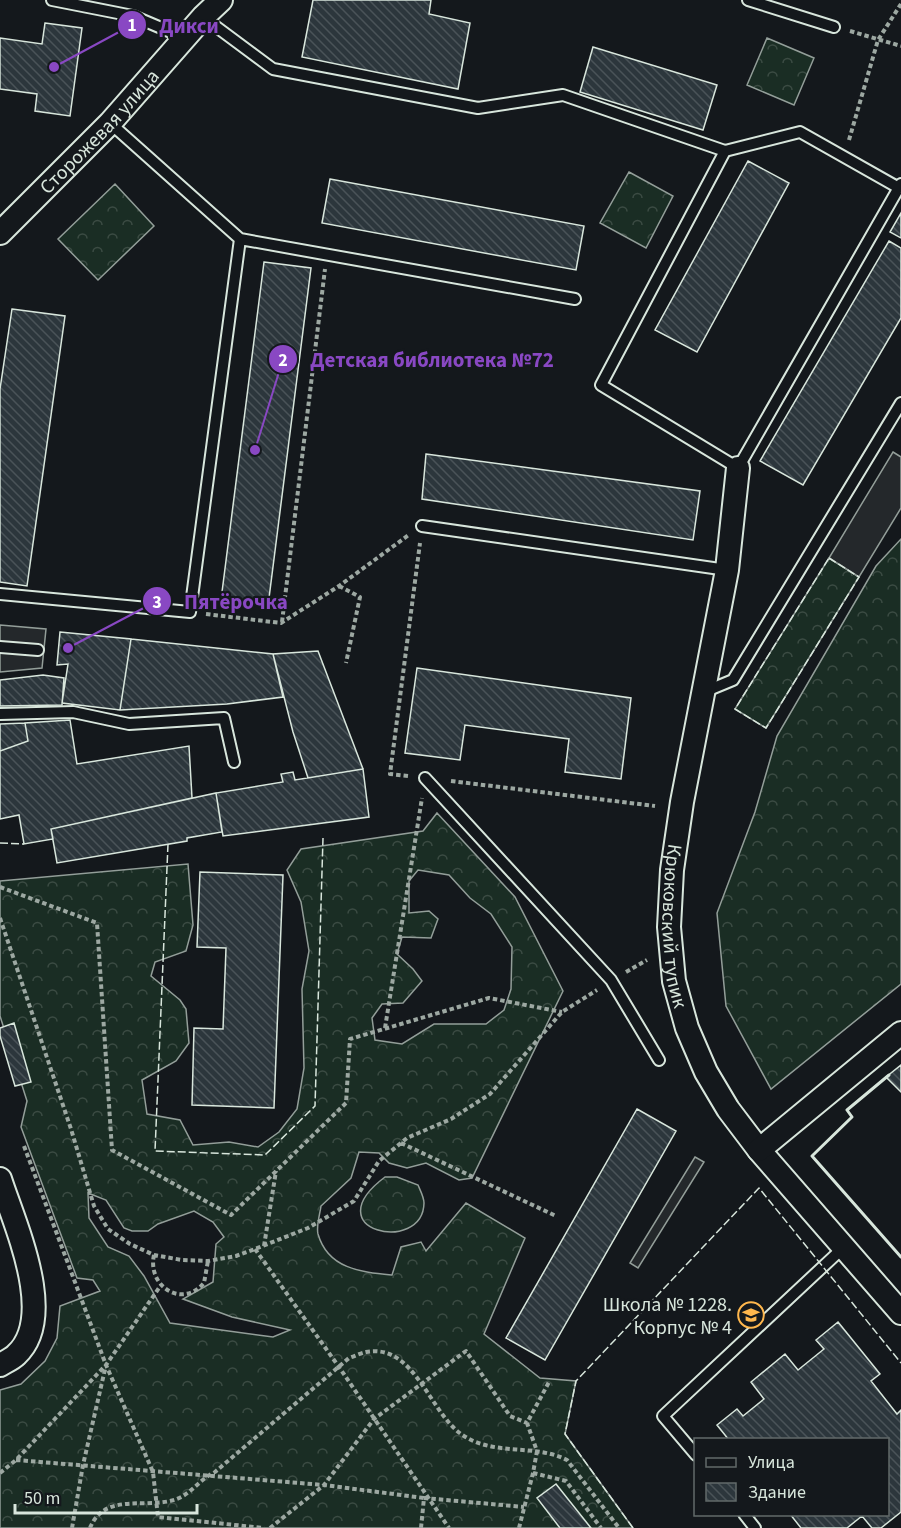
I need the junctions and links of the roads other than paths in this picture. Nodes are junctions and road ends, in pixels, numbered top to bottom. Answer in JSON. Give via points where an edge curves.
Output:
{"nodes":[{"id":1,"x":52,"y":0,"type":"edge"},
{"id":2,"x":221,"y":0,"type":"edge"},
{"id":3,"x":748,"y":0,"type":"edge"},
{"id":4,"x":203,"y":8,"type":"edge"},
{"id":5,"x":834,"y":27,"type":"road end"},
{"id":6,"x":185,"y":38,"type":"junction"},
{"id":7,"x":110,"y":123,"type":"junction"},
{"id":8,"x":725,"y":151,"type":"junction"},
{"id":9,"x":900,"y":186,"type":"edge"},
{"id":10,"x":0,"y":233,"type":"edge"},
{"id":11,"x":240,"y":239,"type":"junction"},
{"id":12,"x":575,"y":299,"type":"dead end"},
{"id":13,"x":901,"y":403,"type":"edge"},
{"id":14,"x":738,"y":468,"type":"junction"},
{"id":15,"x":422,"y":526,"type":"road end"},
{"id":16,"x":727,"y":570,"type":"junction"},
{"id":17,"x":0,"y":594,"type":"edge"},
{"id":18,"x":0,"y":647,"type":"edge"},
{"id":19,"x":38,"y":650,"type":"dead end"},
{"id":20,"x":704,"y":693,"type":"junction"},
{"id":21,"x":0,"y":714,"type":"edge"},
{"id":22,"x":234,"y":762,"type":"dead end"},
{"id":23,"x":425,"y":778,"type":"road end"},
{"id":24,"x":901,"y":1033,"type":"edge"},
{"id":25,"x":659,"y":1060,"type":"dead end"},
{"id":26,"x":759,"y":1150,"type":"junction"},
{"id":27,"x":0,"y":1179,"type":"edge"},
{"id":28,"x":844,"y":1247,"type":"junction"},
{"id":29,"x":901,"y":1312,"type":"edge"},
{"id":30,"x":0,"y":1365,"type":"edge"},
{"id":31,"x":694,"y":1453,"type":"edge"},
{"id":32,"x":745,"y":1516,"type":"edge"},
{"id":33,"x":754,"y":1528,"type":"edge"}],
"edges":[{"from":1,"to":6,"type":"lane","via":[[133,16]]},
{"from":2,"to":4,"type":"street","name":"Сторожевая улица"},
{"from":3,"to":5,"type":"lane"},
{"from":4,"to":6,"type":"street","name":"Сторожевая улица"},
{"from":4,"to":8,"type":"lane","via":[[273,69],[478,108],[563,95]]},
{"from":6,"to":7,"type":"street","name":"Сторожевая улица"},
{"from":7,"to":10,"type":"street","name":"Сторожевая улица"},
{"from":7,"to":11,"type":"lane"},
{"from":8,"to":9,"type":"lane","via":[[800,132]]},
{"from":8,"to":14,"type":"lane","via":[[601,384]]},
{"from":9,"to":14,"type":"lane"},
{"from":11,"to":12,"type":"lane"},
{"from":11,"to":17,"type":"lane","via":[[190,612]]},
{"from":13,"to":20,"type":"lane","via":[[733,680]]},
{"from":14,"to":16,"type":"street","name":"Крюковский тупик"},
{"from":15,"to":16,"type":"lane"},
{"from":16,"to":20,"type":"street","name":"Крюковский тупик"},
{"from":18,"to":19,"type":"lane"},
{"from":20,"to":26,"type":"street","name":"Крюковский тупик","via":[[681,802],[672,870],[669,927],[674,981],[705,1072]]},
{"from":21,"to":22,"type":"lane","via":[[73,712],[129,724],[224,718]]},
{"from":23,"to":25,"type":"lane","via":[[611,980]]},
{"from":24,"to":26,"type":"street"},
{"from":26,"to":28,"type":"street","name":"Крюковский тупик"},
{"from":27,"to":30,"type":"street","via":[[33,1282],[34,1311],[28,1337],[16,1355]]},
{"from":28,"to":29,"type":"street","name":"Крюковский тупик"},
{"from":28,"to":31,"type":"lane","via":[[663,1416]]},
{"from":32,"to":33,"type":"lane"}]}
